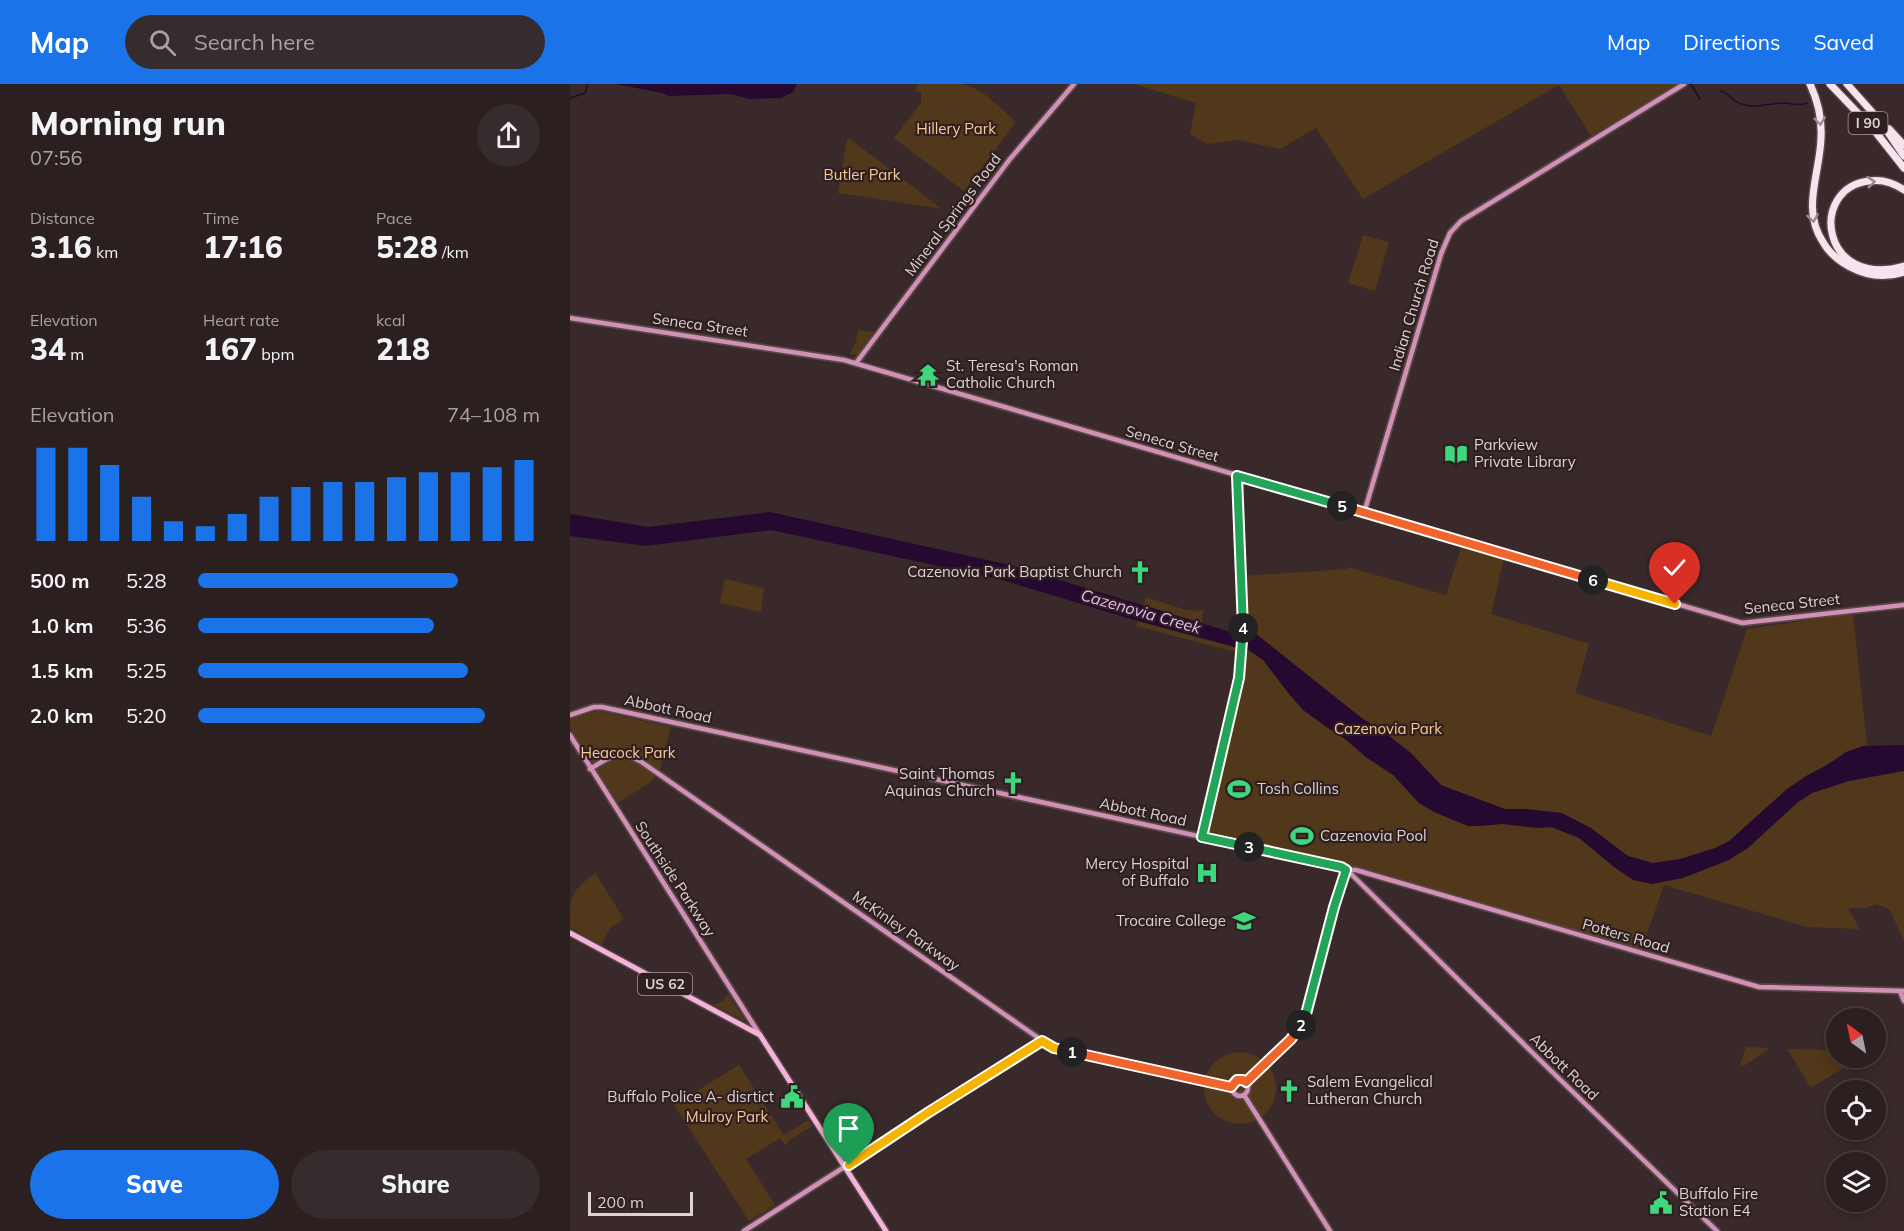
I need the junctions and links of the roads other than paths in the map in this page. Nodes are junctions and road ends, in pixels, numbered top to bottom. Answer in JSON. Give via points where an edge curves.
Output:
{"nodes":[{"id":1,"x":1074,"y":84,"type":"edge"},
{"id":2,"x":1684,"y":84,"type":"edge"},
{"id":3,"x":1810,"y":84,"type":"edge"},
{"id":4,"x":1830,"y":84,"type":"edge"},
{"id":5,"x":1847,"y":84,"type":"edge"},
{"id":6,"x":1881,"y":122,"type":"junction"},
{"id":7,"x":1904,"y":145,"type":"edge"},
{"id":8,"x":1904,"y":156,"type":"edge"},
{"id":9,"x":1904,"y":168,"type":"edge"},
{"id":10,"x":1904,"y":190,"type":"edge"},
{"id":11,"x":1904,"y":266,"type":"edge"},
{"id":12,"x":1904,"y":272,"type":"edge"},
{"id":13,"x":570,"y":318,"type":"edge"},
{"id":14,"x":856,"y":363,"type":"junction"},
{"id":15,"x":1237,"y":476,"type":"junction"},
{"id":16,"x":1364,"y":513,"type":"junction"},
{"id":17,"x":1904,"y":605,"type":"edge"},
{"id":18,"x":570,"y":715,"type":"edge"},
{"id":19,"x":570,"y":735,"type":"edge"},
{"id":20,"x":590,"y":769,"type":"junction"},
{"id":21,"x":1202,"y":837,"type":"junction"},
{"id":22,"x":1346,"y":870,"type":"junction"},
{"id":23,"x":570,"y":933,"type":"edge"},
{"id":24,"x":1902,"y":991,"type":"edge"},
{"id":25,"x":1904,"y":1001,"type":"edge"},
{"id":26,"x":760,"y":1035,"type":"junction"},
{"id":27,"x":1042,"y":1041,"type":"junction"},
{"id":28,"x":1246,"y":1082,"type":"junction"},
{"id":29,"x":1231,"y":1087,"type":"junction"},
{"id":30,"x":1244,"y":1095,"type":"junction"},
{"id":31,"x":845,"y":1167,"type":"junction"},
{"id":32,"x":744,"y":1231,"type":"edge"},
{"id":33,"x":886,"y":1231,"type":"edge"},
{"id":34,"x":1330,"y":1231,"type":"edge"},
{"id":35,"x":1717,"y":1231,"type":"edge"}],
"edges":[{"from":1,"to":14,"type":"street","name":"Mineral Springs Road","via":[[1010,159]]},
{"from":2,"to":16,"type":"street","name":"Indian Church Road","via":[[1454,228],[1438,264]]},
{"from":3,"to":12,"type":"highway","one_way":true,"via":[[1821,128],[1812,204],[1820,237],[1840,261],[1860,272]]},
{"from":4,"to":9,"type":"highway","number":"I 90"},
{"from":5,"to":6,"type":"highway","number":"I 90"},
{"from":6,"to":7,"type":"highway"},
{"from":6,"to":8,"type":"highway","number":"I 90"},
{"from":11,"to":10,"type":"highway","one_way":true,"via":[[1880,270],[1854,263],[1837,247],[1830,225],[1840,197],[1856,184],[1878,180]]},
{"from":13,"to":14,"type":"street","name":"Seneca Street"},
{"from":14,"to":15,"type":"street","name":"Seneca Street"},
{"from":15,"to":16,"type":"street","name":"Seneca Street"},
{"from":15,"to":21,"type":"street","via":[[1242,651],[1235,698]]},
{"from":16,"to":17,"type":"street","name":"Seneca Street","via":[[1742,623]]},
{"from":18,"to":21,"type":"street","name":"Abbott Road","via":[[603,707]]},
{"from":19,"to":20,"type":"street","name":"Southside Parkway"},
{"from":20,"to":26,"type":"street","name":"Southside Parkway"},
{"from":20,"to":27,"type":"street","name":"McKinley Parkway","via":[[617,754],[640,761]]},
{"from":21,"to":22,"type":"street","name":"Abbott Road"},
{"from":22,"to":24,"type":"street","name":"Potters Road","via":[[1759,987]]},
{"from":22,"to":28,"type":"street","via":[[1303,1022],[1291,1039]]},
{"from":22,"to":35,"type":"street","name":"Abbott Road"},
{"from":23,"to":26,"type":"main road","number":"US 62"},
{"from":24,"to":25,"type":"street"},
{"from":26,"to":31,"type":"main road","number":"US 62"},
{"from":27,"to":29,"type":"street","name":"McKinley Parkway","via":[[1054,1048]]},
{"from":27,"to":31,"type":"street"},
{"from":28,"to":29,"type":"street","via":[[1237,1080]]},
{"from":28,"to":30,"type":"street","via":[[1248,1089]]},
{"from":29,"to":30,"type":"street","via":[[1235,1095]]},
{"from":30,"to":34,"type":"street"},
{"from":31,"to":32,"type":"street"},
{"from":31,"to":33,"type":"main road","number":"US 62"}]}
